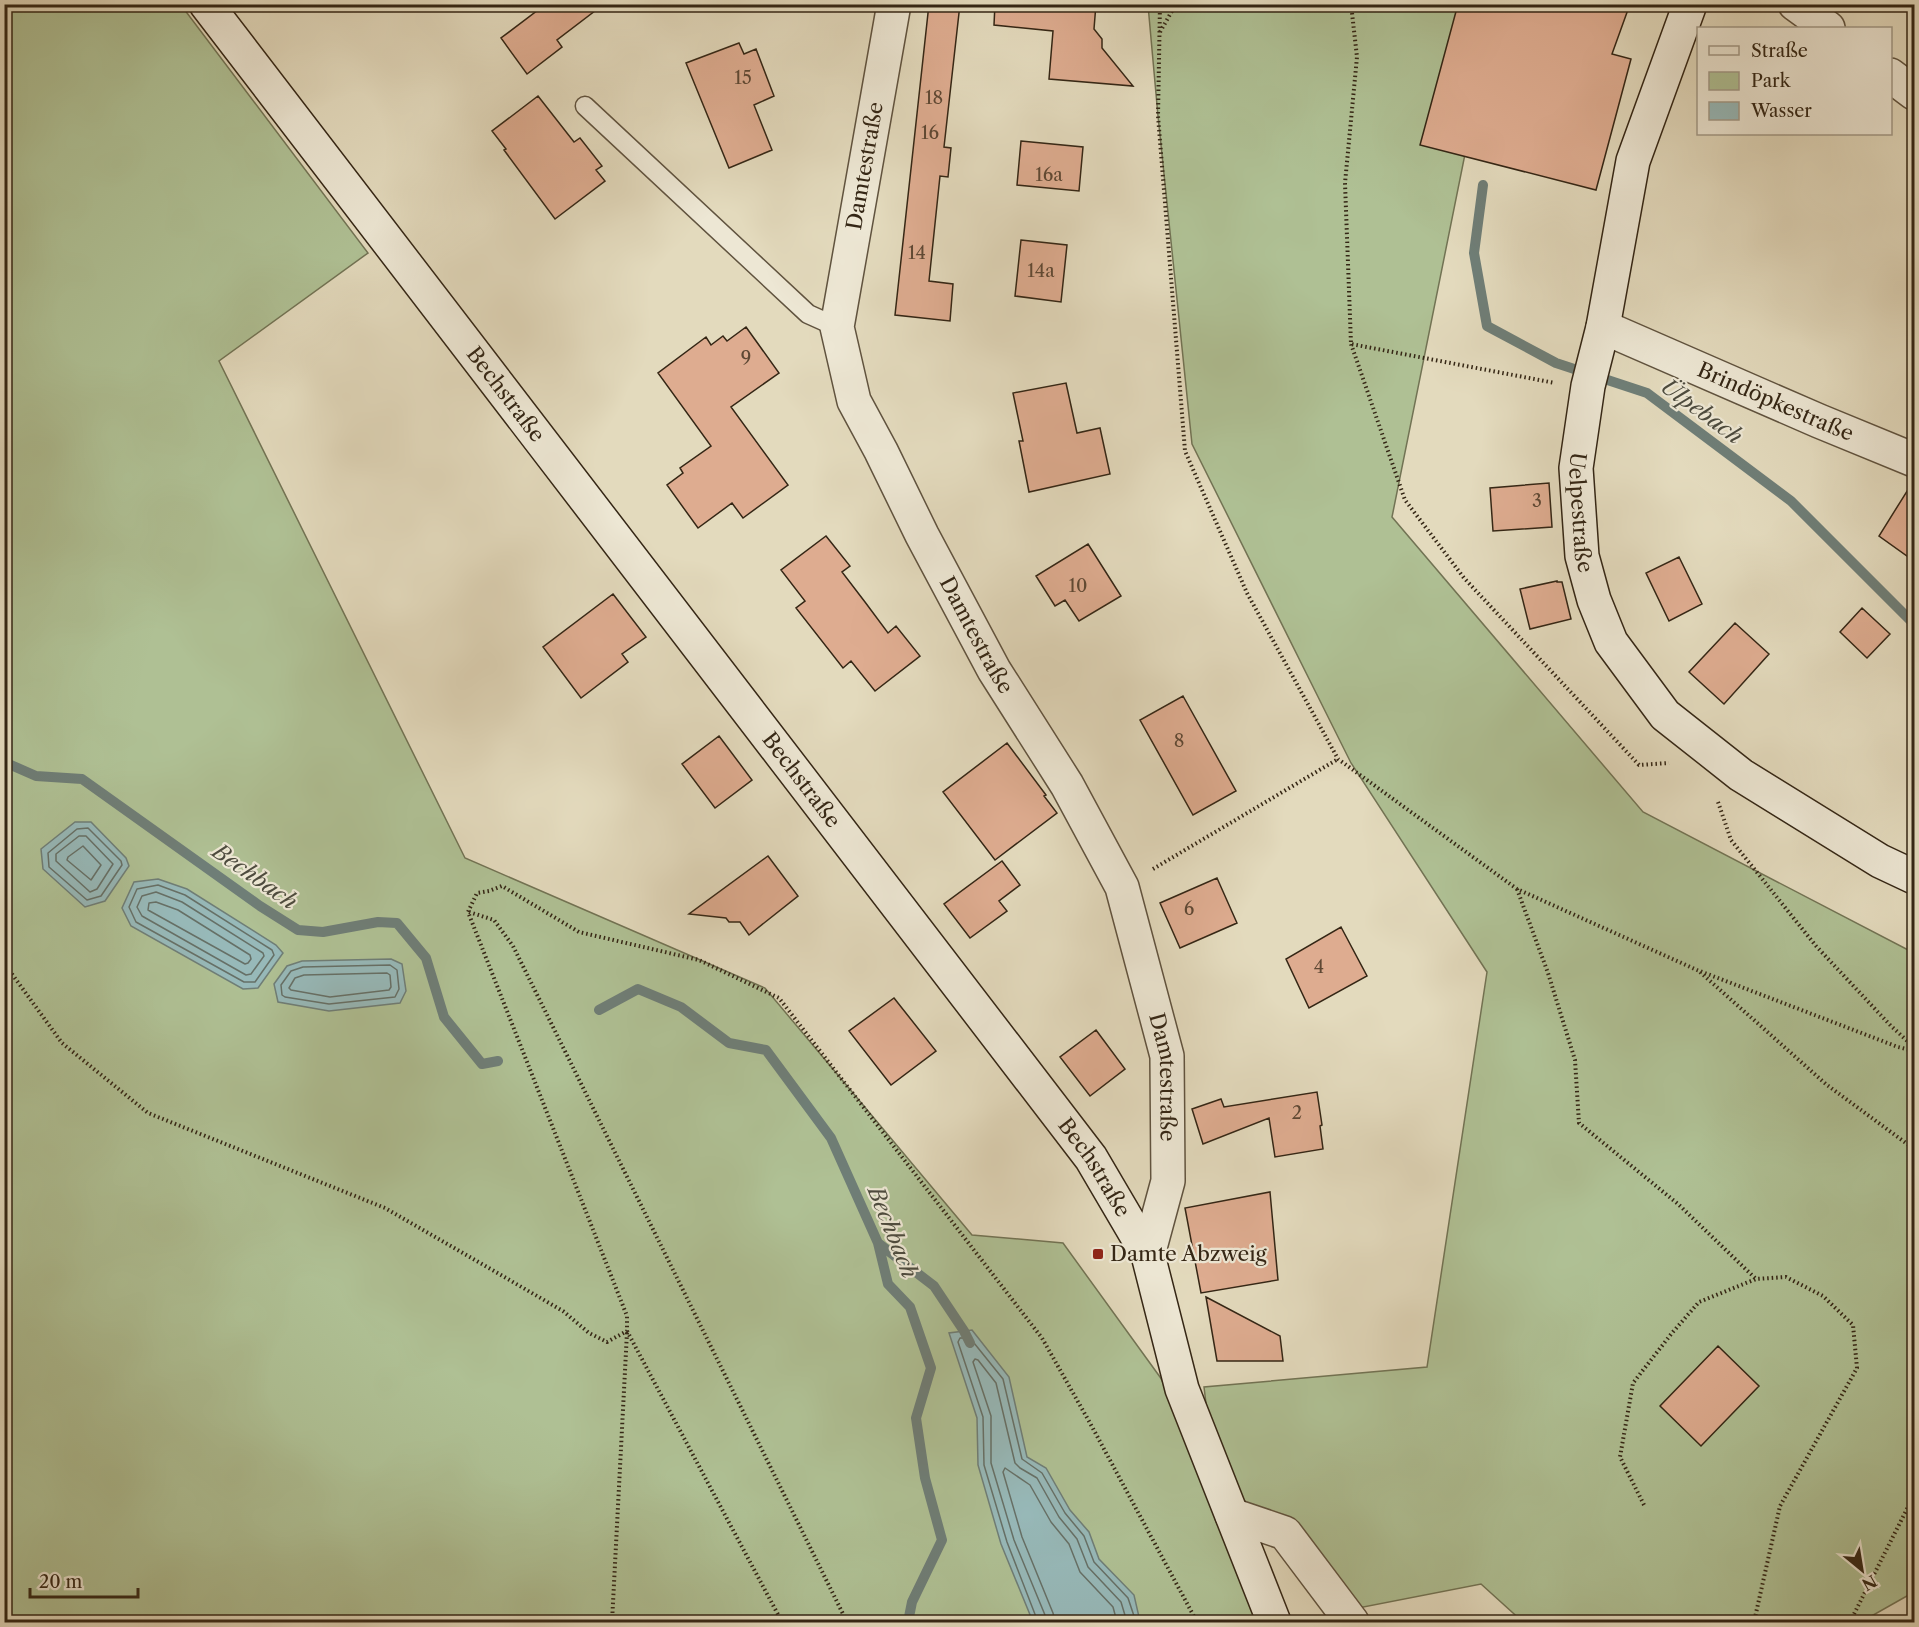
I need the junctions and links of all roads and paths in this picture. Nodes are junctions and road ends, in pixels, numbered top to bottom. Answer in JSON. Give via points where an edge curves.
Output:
{"nodes":[{"id":1,"x":206,"y":4,"type":"edge"},
{"id":2,"x":894,"y":4,"type":"edge"},
{"id":3,"x":1160,"y":4,"type":"edge"},
{"id":4,"x":1176,"y":4,"type":"edge"},
{"id":5,"x":1351,"y":4,"type":"edge"},
{"id":6,"x":1690,"y":4,"type":"edge"},
{"id":7,"x":1795,"y":4,"type":"edge"},
{"id":8,"x":1827,"y":27,"type":"edge"},
{"id":9,"x":1159,"y":35,"type":"junction"},
{"id":10,"x":1892,"y":76,"type":"edge"},
{"id":11,"x":1914,"y":93,"type":"edge"},
{"id":12,"x":585,"y":106,"type":"dead end"},
{"id":13,"x":837,"y":327,"type":"junction"},
{"id":14,"x":1600,"y":339,"type":"junction"},
{"id":15,"x":1352,"y":344,"type":"junction"},
{"id":16,"x":1588,"y":388,"type":"junction"},
{"id":17,"x":1914,"y":460,"type":"edge"},
{"id":18,"x":1708,"y":749,"type":"junction"},
{"id":19,"x":1338,"y":759,"type":"junction"},
{"id":20,"x":1914,"y":878,"type":"edge"},
{"id":21,"x":1122,"y":887,"type":"junction"},
{"id":22,"x":1517,"y":889,"type":"junction"},
{"id":23,"x":468,"y":912,"type":"junction"},
{"id":24,"x":4,"y":963,"type":"edge"},
{"id":25,"x":1697,"y":970,"type":"junction"},
{"id":26,"x":1914,"y":1049,"type":"edge"},
{"id":27,"x":1914,"y":1149,"type":"edge"},
{"id":28,"x":1148,"y":1255,"type":"junction"},
{"id":29,"x":1756,"y":1279,"type":"junction"},
{"id":30,"x":627,"y":1331,"type":"junction"},
{"id":31,"x":1914,"y":1495,"type":"edge"},
{"id":32,"x":1644,"y":1505,"type":"dead end"},
{"id":33,"x":1232,"y":1515,"type":"junction"},
{"id":34,"x":612,"y":1623,"type":"edge"},
{"id":35,"x":783,"y":1623,"type":"edge"},
{"id":36,"x":847,"y":1623,"type":"edge"},
{"id":37,"x":1197,"y":1623,"type":"edge"},
{"id":38,"x":1274,"y":1623,"type":"edge"},
{"id":39,"x":1352,"y":1623,"type":"edge"},
{"id":40,"x":1754,"y":1623,"type":"edge"},
{"id":41,"x":1850,"y":1623,"type":"edge"}],
"edges":[{"from":1,"to":28,"type":"main road","name":"Bechstraße","via":[[1091,1158]]},
{"from":2,"to":13,"type":"main road","name":"Damtestraße"},
{"from":3,"to":9,"type":"path"},
{"from":4,"to":9,"type":"path"},
{"from":5,"to":15,"type":"path","via":[[1357,57],[1345,183]]},
{"from":6,"to":14,"type":"main road","name":"Uelpestraße","via":[[1633,161]]},
{"from":7,"to":8,"type":"main road"},
{"from":9,"to":19,"type":"path","via":[[1158,116],[1185,452],[1247,593]]},
{"from":10,"to":11,"type":"main road"},
{"from":12,"to":13,"type":"lane","via":[[808,314]]},
{"from":13,"to":21,"type":"main road","name":"Damtestraße","via":[[854,401],[922,535],[994,670],[1067,785]]},
{"from":14,"to":16,"type":"main road","name":"Uelpestraße"},
{"from":14,"to":17,"type":"main road","name":"Brindöpkestraße"},
{"from":15,"to":16,"type":"path"},
{"from":15,"to":18,"type":"path","via":[[1405,500],[1464,579],[1639,765],[1669,763]]},
{"from":16,"to":18,"type":"main road","name":"Uelpestraße","via":[[1576,468],[1582,556],[1594,600],[1611,642],[1658,706]]},
{"from":18,"to":20,"type":"main road","name":"Uelpestraße","via":[[1741,775]]},
{"from":18,"to":26,"type":"path","via":[[1709,776],[1731,840],[1816,946]]},
{"from":19,"to":21,"type":"path"},
{"from":19,"to":22,"type":"path"},
{"from":21,"to":28,"type":"main road","name":"Damtestraße","via":[[1167,1056],[1168,1181]]},
{"from":22,"to":25,"type":"path"},
{"from":22,"to":29,"type":"path","via":[[1575,1060],[1579,1123],[1678,1204]]},
{"from":23,"to":30,"type":"path","via":[[627,1316]]},
{"from":23,"to":36,"type":"path","via":[[494,920],[513,946]]},
{"from":23,"to":37,"type":"path","via":[[477,893],[502,886],[579,932],[699,960],[779,998],[1042,1338]]},
{"from":24,"to":30,"type":"path","via":[[62,1043],[148,1113],[385,1208],[563,1311],[589,1333],[607,1342]]},
{"from":25,"to":26,"type":"path","via":[[1898,1047]]},
{"from":25,"to":27,"type":"path","via":[[1827,1085]]},
{"from":28,"to":33,"type":"main road","name":"Bechstraße","via":[[1182,1389]]},
{"from":29,"to":32,"type":"path","via":[[1699,1302],[1633,1383],[1620,1456]]},
{"from":29,"to":40,"type":"path","via":[[1786,1277],[1824,1296],[1853,1325],[1857,1368],[1780,1506]]},
{"from":30,"to":34,"type":"path"},
{"from":30,"to":35,"type":"path"},
{"from":31,"to":41,"type":"path"},
{"from":33,"to":38,"type":"main road","name":"Bechstraße"},
{"from":33,"to":39,"type":"main road","via":[[1285,1533]]}]}
